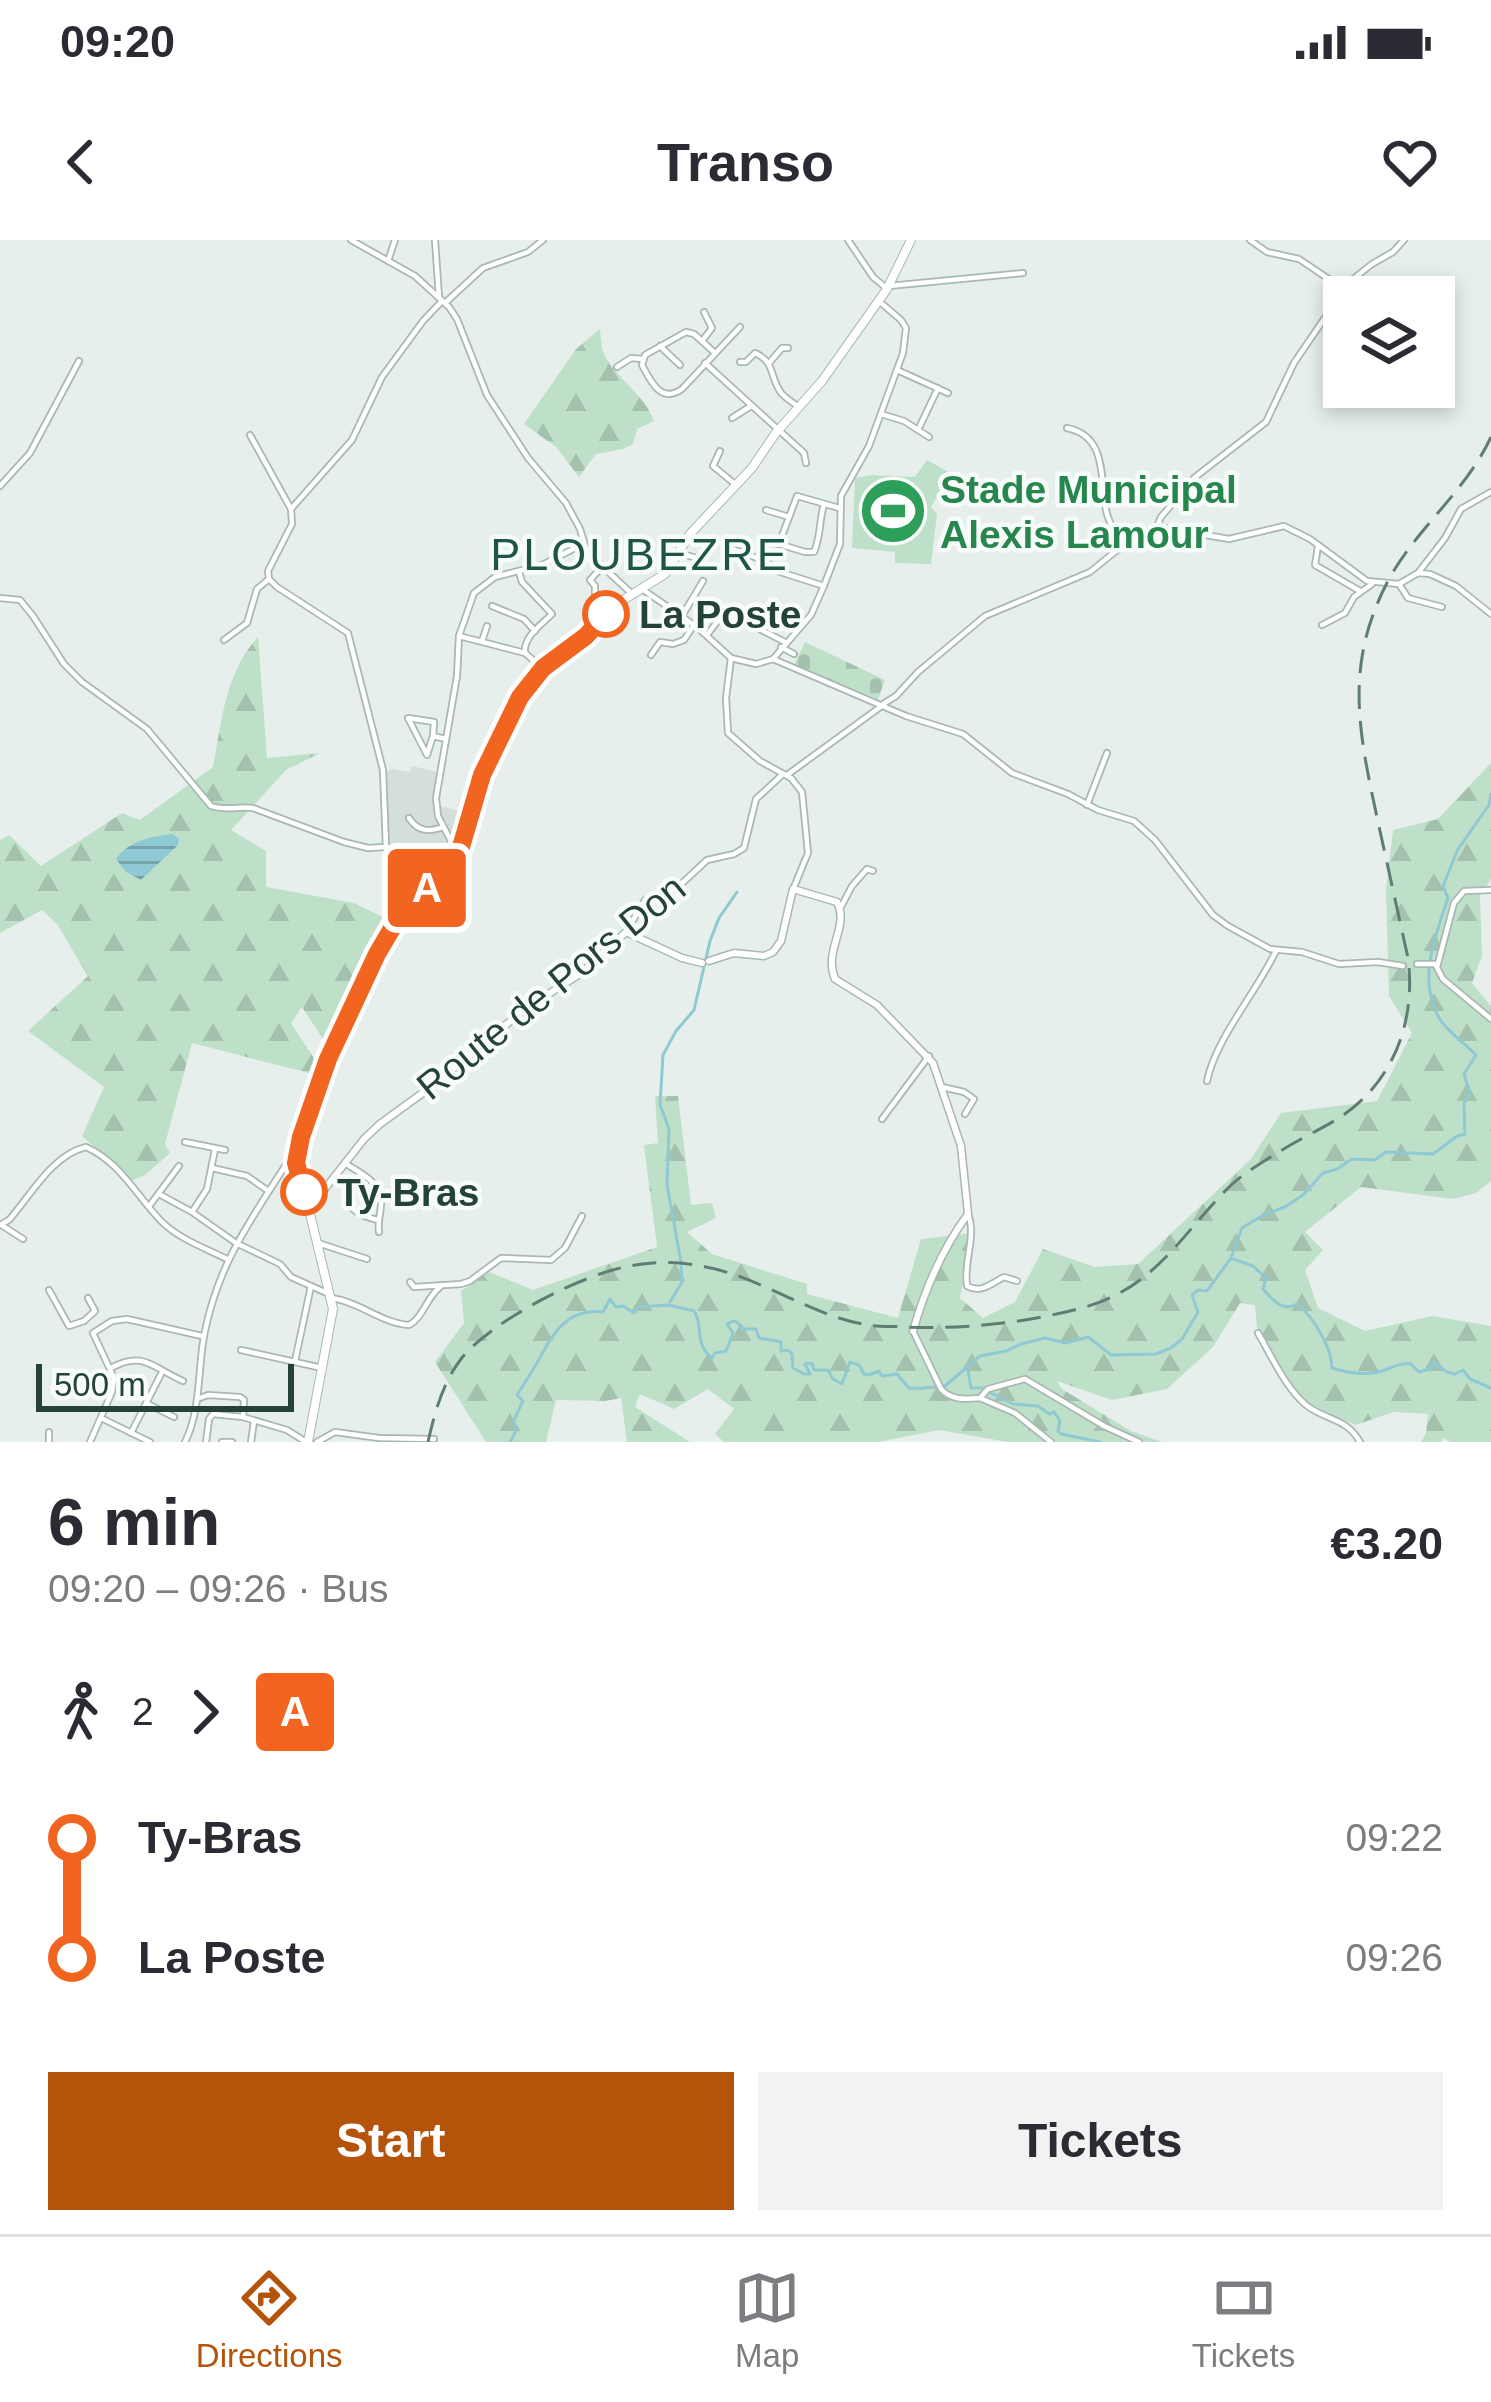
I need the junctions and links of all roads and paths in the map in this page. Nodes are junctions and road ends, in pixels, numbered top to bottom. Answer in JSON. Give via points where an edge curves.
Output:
{"nodes":[{"id":1,"x":352,"y":240,"type":"edge"},
{"id":2,"x":395,"y":240,"type":"edge"},
{"id":3,"x":435,"y":240,"type":"edge"},
{"id":4,"x":542,"y":240,"type":"edge"},
{"id":5,"x":848,"y":240,"type":"edge"},
{"id":6,"x":911,"y":240,"type":"edge"},
{"id":7,"x":1250,"y":240,"type":"edge"},
{"id":8,"x":1404,"y":240,"type":"edge"},
{"id":9,"x":388,"y":261,"type":"junction"},
{"id":10,"x":1023,"y":273,"type":"dead end"},
{"id":11,"x":1324,"y":276,"type":"edge"},
{"id":12,"x":1357,"y":276,"type":"edge"},
{"id":13,"x":888,"y":287,"type":"junction"},
{"id":14,"x":442,"y":301,"type":"junction"},
{"id":15,"x":879,"y":301,"type":"junction"},
{"id":16,"x":704,"y":312,"type":"dead end"},
{"id":17,"x":1323,"y":322,"type":"edge"},
{"id":18,"x":740,"y":327,"type":"dead end"},
{"id":19,"x":702,"y":341,"type":"junction"},
{"id":20,"x":660,"y":346,"type":"junction"},
{"id":21,"x":788,"y":348,"type":"dead end"},
{"id":22,"x":715,"y":353,"type":"junction"},
{"id":23,"x":643,"y":359,"type":"junction"},
{"id":24,"x":79,"y":361,"type":"dead end"},
{"id":25,"x":740,"y":362,"type":"dead end"},
{"id":26,"x":705,"y":363,"type":"junction"},
{"id":27,"x":769,"y":363,"type":"junction"},
{"id":28,"x":680,"y":365,"type":"dead end"},
{"id":29,"x":617,"y":367,"type":"dead end"},
{"id":30,"x":897,"y":370,"type":"junction"},
{"id":31,"x":938,"y":388,"type":"junction"},
{"id":32,"x":948,"y":393,"type":"dead end"},
{"id":33,"x":751,"y":406,"type":"junction"},
{"id":34,"x":799,"y":407,"type":"junction"},
{"id":35,"x":881,"y":414,"type":"junction"},
{"id":36,"x":732,"y":418,"type":"dead end"},
{"id":37,"x":1067,"y":428,"type":"dead end"},
{"id":38,"x":779,"y":430,"type":"junction"},
{"id":39,"x":918,"y":430,"type":"junction"},
{"id":40,"x":250,"y":434,"type":"dead end"},
{"id":41,"x":929,"y":437,"type":"dead end"},
{"id":42,"x":721,"y":451,"type":"dead end"},
{"id":43,"x":806,"y":463,"type":"dead end"},
{"id":44,"x":736,"y":485,"type":"junction"},
{"id":45,"x":0,"y":486,"type":"edge"},
{"id":46,"x":1491,"y":492,"type":"edge"},
{"id":47,"x":824,"y":504,"type":"junction"},
{"id":48,"x":838,"y":508,"type":"junction"},
{"id":49,"x":291,"y":509,"type":"junction"},
{"id":50,"x":766,"y":510,"type":"dead end"},
{"id":51,"x":789,"y":517,"type":"junction"},
{"id":52,"x":1156,"y":527,"type":"junction"},
{"id":53,"x":769,"y":542,"type":"dead end"},
{"id":54,"x":779,"y":544,"type":"junction"},
{"id":55,"x":583,"y":545,"type":"junction"},
{"id":56,"x":1318,"y":545,"type":"junction"},
{"id":57,"x":1122,"y":546,"type":"junction"},
{"id":58,"x":730,"y":548,"type":"dead end"},
{"id":59,"x":678,"y":553,"type":"junction"},
{"id":60,"x":701,"y":560,"type":"dead end"},
{"id":61,"x":602,"y":567,"type":"junction"},
{"id":62,"x":519,"y":572,"type":"junction"},
{"id":63,"x":1418,"y":573,"type":"junction"},
{"id":64,"x":269,"y":580,"type":"junction"},
{"id":65,"x":703,"y":581,"type":"dead end"},
{"id":66,"x":1374,"y":582,"type":"junction"},
{"id":67,"x":1399,"y":584,"type":"junction"},
{"id":68,"x":824,"y":586,"type":"junction"},
{"id":69,"x":642,"y":589,"type":"junction"},
{"id":70,"x":1360,"y":591,"type":"junction"},
{"id":71,"x":632,"y":594,"type":"junction"},
{"id":72,"x":0,"y":598,"type":"edge"},
{"id":73,"x":493,"y":606,"type":"dead end"},
{"id":74,"x":1442,"y":607,"type":"dead end"},
{"id":75,"x":609,"y":610,"type":"junction"},
{"id":76,"x":1491,"y":614,"type":"edge"},
{"id":77,"x":682,"y":616,"type":"junction"},
{"id":78,"x":694,"y":625,"type":"junction"},
{"id":79,"x":1322,"y":625,"type":"dead end"},
{"id":80,"x":487,"y":626,"type":"dead end"},
{"id":81,"x":535,"y":631,"type":"junction"},
{"id":82,"x":706,"y":635,"type":"junction"},
{"id":83,"x":459,"y":636,"type":"junction"},
{"id":84,"x":224,"y":640,"type":"dead end"},
{"id":85,"x":482,"y":641,"type":"junction"},
{"id":86,"x":783,"y":645,"type":"junction"},
{"id":87,"x":525,"y":653,"type":"junction"},
{"id":88,"x":794,"y":654,"type":"dead end"},
{"id":89,"x":651,"y":655,"type":"dead end"},
{"id":90,"x":731,"y":658,"type":"junction"},
{"id":91,"x":773,"y":658,"type":"junction"},
{"id":92,"x":543,"y":668,"type":"junction"},
{"id":93,"x":881,"y":705,"type":"junction"},
{"id":94,"x":433,"y":736,"type":"junction"},
{"id":95,"x":446,"y":739,"type":"junction"},
{"id":96,"x":1107,"y":753,"type":"dead end"},
{"id":97,"x":785,"y":774,"type":"junction"},
{"id":98,"x":1087,"y":805,"type":"junction"},
{"id":99,"x":409,"y":818,"type":"dead end"},
{"id":100,"x":453,"y":842,"type":"junction"},
{"id":101,"x":386,"y":848,"type":"junction"},
{"id":102,"x":443,"y":872,"type":"junction"},
{"id":103,"x":873,"y":872,"type":"dead end"},
{"id":104,"x":793,"y":889,"type":"junction"},
{"id":105,"x":1491,"y":890,"type":"edge"},
{"id":106,"x":841,"y":907,"type":"junction"},
{"id":107,"x":626,"y":932,"type":"junction"},
{"id":108,"x":1276,"y":951,"type":"junction"},
{"id":109,"x":1421,"y":964,"type":"dead end"},
{"id":110,"x":1436,"y":965,"type":"junction"},
{"id":111,"x":1403,"y":966,"type":"dead end"},
{"id":112,"x":1491,"y":1019,"type":"edge"},
{"id":113,"x":928,"y":1056,"type":"junction"},
{"id":114,"x":1207,"y":1082,"type":"dead end"},
{"id":115,"x":942,"y":1088,"type":"junction"},
{"id":116,"x":965,"y":1114,"type":"dead end"},
{"id":117,"x":882,"y":1119,"type":"dead end"},
{"id":118,"x":185,"y":1142,"type":"dead end"},
{"id":119,"x":215,"y":1149,"type":"junction"},
{"id":120,"x":225,"y":1150,"type":"dead end"},
{"id":121,"x":296,"y":1156,"type":"junction"},
{"id":122,"x":345,"y":1163,"type":"junction"},
{"id":123,"x":179,"y":1166,"type":"dead end"},
{"id":124,"x":212,"y":1168,"type":"junction"},
{"id":125,"x":362,"y":1175,"type":"junction"},
{"id":126,"x":269,"y":1191,"type":"junction"},
{"id":127,"x":159,"y":1194,"type":"junction"},
{"id":128,"x":149,"y":1205,"type":"junction"},
{"id":129,"x":309,"y":1209,"type":"junction"},
{"id":130,"x":192,"y":1213,"type":"junction"},
{"id":131,"x":968,"y":1214,"type":"junction"},
{"id":132,"x":582,"y":1216,"type":"dead end"},
{"id":133,"x":378,"y":1220,"type":"junction"},
{"id":134,"x":2,"y":1226,"type":"edge"},
{"id":135,"x":379,"y":1232,"type":"dead end"},
{"id":136,"x":23,"y":1240,"type":"dead end"},
{"id":137,"x":236,"y":1243,"type":"junction"},
{"id":138,"x":318,"y":1243,"type":"junction"},
{"id":139,"x":227,"y":1259,"type":"junction"},
{"id":140,"x":367,"y":1259,"type":"dead end"},
{"id":141,"x":1017,"y":1281,"type":"dead end"},
{"id":142,"x":410,"y":1282,"type":"dead end"},
{"id":143,"x":311,"y":1286,"type":"junction"},
{"id":144,"x":440,"y":1287,"type":"junction"},
{"id":145,"x":49,"y":1290,"type":"dead end"},
{"id":146,"x":332,"y":1296,"type":"junction"},
{"id":147,"x":88,"y":1298,"type":"dead end"},
{"id":148,"x":84,"y":1321,"type":"junction"},
{"id":149,"x":913,"y":1331,"type":"joint"},
{"id":150,"x":93,"y":1333,"type":"junction"},
{"id":151,"x":1258,"y":1333,"type":"dead end"},
{"id":152,"x":204,"y":1336,"type":"junction"},
{"id":153,"x":241,"y":1350,"type":"dead end"},
{"id":154,"x":296,"y":1361,"type":"junction"},
{"id":155,"x":112,"y":1368,"type":"junction"},
{"id":156,"x":322,"y":1368,"type":"junction"},
{"id":157,"x":162,"y":1372,"type":"junction"},
{"id":158,"x":183,"y":1381,"type":"dead end"},
{"id":159,"x":980,"y":1398,"type":"junction"},
{"id":160,"x":196,"y":1400,"type":"junction"},
{"id":161,"x":146,"y":1403,"type":"junction"},
{"id":162,"x":100,"y":1417,"type":"junction"},
{"id":163,"x":174,"y":1417,"type":"dead end"},
{"id":164,"x":243,"y":1417,"type":"junction"},
{"id":165,"x":254,"y":1420,"type":"junction"},
{"id":166,"x":49,"y":1432,"type":"dead end"},
{"id":167,"x":131,"y":1433,"type":"junction"},
{"id":168,"x":434,"y":1439,"type":"dead end"},
{"id":169,"x":49,"y":1442,"type":"edge"},
{"id":170,"x":90,"y":1442,"type":"edge"},
{"id":171,"x":150,"y":1442,"type":"edge"},
{"id":172,"x":185,"y":1442,"type":"edge"},
{"id":173,"x":206,"y":1442,"type":"edge"},
{"id":174,"x":222,"y":1442,"type":"edge"},
{"id":175,"x":232,"y":1442,"type":"edge"},
{"id":176,"x":251,"y":1442,"type":"edge"},
{"id":177,"x":310,"y":1442,"type":"edge"},
{"id":178,"x":1051,"y":1442,"type":"edge"},
{"id":179,"x":1139,"y":1442,"type":"edge"},
{"id":180,"x":1360,"y":1442,"type":"edge"}],
"edges":[{"from":1,"to":9,"type":"street"},
{"from":2,"to":9,"type":"street"},
{"from":3,"to":14,"type":"street"},
{"from":4,"to":14,"type":"street","via":[[484,268]]},
{"from":5,"to":13,"type":"street"},
{"from":6,"to":13,"type":"main road"},
{"from":7,"to":11,"type":"street"},
{"from":8,"to":12,"type":"street"},
{"from":9,"to":14,"type":"street"},
{"from":10,"to":13,"type":"street"},
{"from":13,"to":15,"type":"main road"},
{"from":14,"to":49,"type":"street","via":[[382,377],[352,440]]},
{"from":14,"to":55,"type":"street","via":[[487,395],[566,503]]},
{"from":15,"to":30,"type":"street","via":[[906,328]]},
{"from":15,"to":34,"type":"main road"},
{"from":16,"to":19,"type":"street","via":[[712,328]]},
{"from":17,"to":52,"type":"street","via":[[1268,418],[1194,478]]},
{"from":18,"to":22,"type":"street"},
{"from":19,"to":20,"type":"street","via":[[689,332]]},
{"from":19,"to":22,"type":"street"},
{"from":20,"to":23,"type":"street"},
{"from":20,"to":28,"type":"street"},
{"from":21,"to":27,"type":"street"},
{"from":22,"to":26,"type":"street"},
{"from":23,"to":26,"type":"street","via":[[655,388],[669,395]]},
{"from":23,"to":29,"type":"street"},
{"from":24,"to":45,"type":"street","via":[[30,454]]},
{"from":25,"to":27,"type":"street","via":[[758,352]]},
{"from":26,"to":33,"type":"street"},
{"from":27,"to":34,"type":"street","via":[[781,392]]},
{"from":30,"to":31,"type":"street"},
{"from":30,"to":35,"type":"street"},
{"from":31,"to":32,"type":"street"},
{"from":31,"to":39,"type":"street"},
{"from":33,"to":36,"type":"street"},
{"from":33,"to":38,"type":"street"},
{"from":34,"to":38,"type":"main road"},
{"from":35,"to":39,"type":"street"},
{"from":35,"to":48,"type":"street"},
{"from":37,"to":57,"type":"street","via":[[1094,443],[1107,516]]},
{"from":38,"to":43,"type":"street"},
{"from":38,"to":44,"type":"main road"},
{"from":39,"to":41,"type":"street"},
{"from":40,"to":49,"type":"street"},
{"from":42,"to":44,"type":"street","via":[[713,466]]},
{"from":44,"to":59,"type":"main road"},
{"from":46,"to":63,"type":"street","via":[[1461,509]]},
{"from":47,"to":48,"type":"street"},
{"from":47,"to":51,"type":"street","via":[[797,496]]},
{"from":47,"to":54,"type":"street","via":[[814,552]]},
{"from":48,"to":68,"type":"street","via":[[840,544]]},
{"from":49,"to":64,"type":"street"},
{"from":50,"to":51,"type":"street"},
{"from":51,"to":54,"type":"street"},
{"from":52,"to":56,"type":"street","via":[[1229,539],[1281,525]]},
{"from":52,"to":57,"type":"street","name":"Route de Pors Don"},
{"from":53,"to":54,"type":"street"},
{"from":55,"to":61,"type":"street"},
{"from":55,"to":62,"type":"street"},
{"from":56,"to":66,"type":"street"},
{"from":56,"to":70,"type":"street","via":[[1315,565]]},
{"from":57,"to":93,"type":"street","name":"Route de Pors Don","via":[[1090,572],[985,616]]},
{"from":58,"to":68,"type":"street"},
{"from":59,"to":60,"type":"street"},
{"from":59,"to":69,"type":"main road"},
{"from":61,"to":71,"type":"street"},
{"from":61,"to":75,"type":"street","via":[[590,580],[595,601]]},
{"from":62,"to":81,"type":"street","via":[[552,614]]},
{"from":62,"to":83,"type":"street","via":[[482,585]]},
{"from":63,"to":67,"type":"street"},
{"from":63,"to":76,"type":"street","via":[[1445,580]]},
{"from":64,"to":84,"type":"street","via":[[257,589],[248,623]]},
{"from":64,"to":101,"type":"street","via":[[348,633],[383,770]]},
{"from":65,"to":77,"type":"street"},
{"from":66,"to":67,"type":"street"},
{"from":66,"to":70,"type":"street"},
{"from":67,"to":74,"type":"street","via":[[1408,598]]},
{"from":68,"to":86,"type":"street"},
{"from":69,"to":71,"type":"main road"},
{"from":69,"to":77,"type":"street"},
{"from":70,"to":79,"type":"street","via":[[1345,613]]},
{"from":71,"to":75,"type":"main road"},
{"from":72,"to":101,"type":"street","via":[[20,600],[64,664],[147,729],[211,806],[253,808]]},
{"from":73,"to":81,"type":"street"},
{"from":75,"to":92,"type":"main road"},
{"from":77,"to":78,"type":"street"},
{"from":78,"to":82,"type":"street"},
{"from":78,"to":89,"type":"street","via":[[684,640],[660,642]]},
{"from":80,"to":85,"type":"street"},
{"from":81,"to":87,"type":"street"},
{"from":82,"to":86,"type":"street","via":[[728,614]]},
{"from":82,"to":90,"type":"street"},
{"from":83,"to":85,"type":"street"},
{"from":83,"to":95,"type":"street"},
{"from":85,"to":87,"type":"street"},
{"from":86,"to":88,"type":"street"},
{"from":86,"to":91,"type":"street"},
{"from":87,"to":92,"type":"street"},
{"from":90,"to":91,"type":"street"},
{"from":90,"to":97,"type":"street","via":[[728,733]]},
{"from":91,"to":93,"type":"street"},
{"from":92,"to":100,"type":"main road","via":[[505,725],[466,828]]},
{"from":93,"to":97,"type":"street","name":"Route de Pors Don"},
{"from":93,"to":98,"type":"street","via":[[963,734],[1012,773]]},
{"from":94,"to":94,"type":"street","via":[[434,722],[408,718],[427,755]]},
{"from":94,"to":95,"type":"street"},
{"from":95,"to":100,"type":"street","via":[[436,811]]},
{"from":96,"to":98,"type":"street"},
{"from":97,"to":104,"type":"street","via":[[803,796],[808,844]]},
{"from":97,"to":107,"type":"street","name":"Route de Pors Don","via":[[756,799],[745,848],[706,860],[680,886],[645,900]]},
{"from":98,"to":108,"type":"street","via":[[1141,825],[1213,915]]},
{"from":99,"to":100,"type":"street"},
{"from":100,"to":102,"type":"main road"},
{"from":101,"to":102,"type":"street"},
{"from":102,"to":121,"type":"main road","via":[[397,920],[368,973]]},
{"from":103,"to":106,"type":"street","via":[[867,868]]},
{"from":104,"to":106,"type":"street"},
{"from":104,"to":107,"type":"street","via":[[782,938],[764,956],[734,952],[705,962]]},
{"from":105,"to":110,"type":"street","via":[[1461,893]]},
{"from":106,"to":113,"type":"street","via":[[830,960],[835,979],[877,1005]]},
{"from":107,"to":122,"type":"street","name":"Route de Pors Don","via":[[380,1124]]},
{"from":108,"to":111,"type":"street"},
{"from":108,"to":114,"type":"street"},
{"from":109,"to":110,"type":"street"},
{"from":110,"to":112,"type":"street"},
{"from":113,"to":115,"type":"street"},
{"from":113,"to":117,"type":"street"},
{"from":115,"to":116,"type":"street","via":[[974,1099]]},
{"from":115,"to":131,"type":"street","via":[[961,1146]]},
{"from":118,"to":119,"type":"street"},
{"from":119,"to":120,"type":"street"},
{"from":119,"to":124,"type":"street"},
{"from":121,"to":126,"type":"street"},
{"from":121,"to":129,"type":"main road"},
{"from":122,"to":125,"type":"street"},
{"from":122,"to":129,"type":"street","name":"Route de Pors Don"},
{"from":123,"to":127,"type":"street"},
{"from":124,"to":126,"type":"street","via":[[248,1176]]},
{"from":124,"to":130,"type":"street"},
{"from":125,"to":133,"type":"street","via":[[380,1193]]},
{"from":125,"to":133,"type":"street","via":[[347,1201]]},
{"from":126,"to":137,"type":"street"},
{"from":127,"to":128,"type":"street"},
{"from":127,"to":130,"type":"street"},
{"from":128,"to":134,"type":"street","via":[[86,1147],[52,1169]]},
{"from":128,"to":139,"type":"street","via":[[175,1234]]},
{"from":129,"to":138,"type":"main road"},
{"from":130,"to":137,"type":"street"},
{"from":131,"to":141,"type":"street","via":[[967,1286]]},
{"from":131,"to":149,"type":"street"},
{"from":132,"to":144,"type":"street","via":[[554,1258],[500,1258],[470,1281]]},
{"from":133,"to":135,"type":"street"},
{"from":134,"to":136,"type":"street"},
{"from":137,"to":139,"type":"street"},
{"from":137,"to":143,"type":"street"},
{"from":138,"to":140,"type":"street"},
{"from":138,"to":146,"type":"main road"},
{"from":139,"to":152,"type":"street"},
{"from":142,"to":144,"type":"street"},
{"from":143,"to":146,"type":"street"},
{"from":143,"to":154,"type":"street"},
{"from":144,"to":146,"type":"street","via":[[409,1325]]},
{"from":145,"to":148,"type":"street","via":[[69,1326]]},
{"from":146,"to":156,"type":"main road"},
{"from":147,"to":148,"type":"street","via":[[95,1311]]},
{"from":148,"to":150,"type":"street"},
{"from":149,"to":159,"type":"street","via":[[940,1386],[950,1396]]},
{"from":150,"to":152,"type":"street","via":[[127,1319]]},
{"from":150,"to":155,"type":"street"},
{"from":151,"to":180,"type":"street","via":[[1296,1395]]},
{"from":152,"to":160,"type":"street"},
{"from":153,"to":154,"type":"street"},
{"from":154,"to":156,"type":"street"},
{"from":155,"to":157,"type":"street","via":[[129,1358]]},
{"from":155,"to":162,"type":"street"},
{"from":156,"to":177,"type":"main road"},
{"from":157,"to":158,"type":"street"},
{"from":157,"to":161,"type":"street"},
{"from":159,"to":178,"type":"street","via":[[1016,1413]]},
{"from":159,"to":179,"type":"street","via":[[1025,1378]]},
{"from":160,"to":164,"type":"street","via":[[240,1397]]},
{"from":160,"to":172,"type":"street"},
{"from":161,"to":163,"type":"street"},
{"from":161,"to":167,"type":"street"},
{"from":162,"to":167,"type":"street"},
{"from":162,"to":170,"type":"street"},
{"from":164,"to":165,"type":"street"},
{"from":164,"to":173,"type":"street","via":[[214,1414]]},
{"from":165,"to":176,"type":"street"},
{"from":165,"to":177,"type":"street"},
{"from":166,"to":169,"type":"street"},
{"from":167,"to":171,"type":"street"},
{"from":168,"to":177,"type":"street","via":[[335,1432]]},
{"from":174,"to":175,"type":"street"}]}
